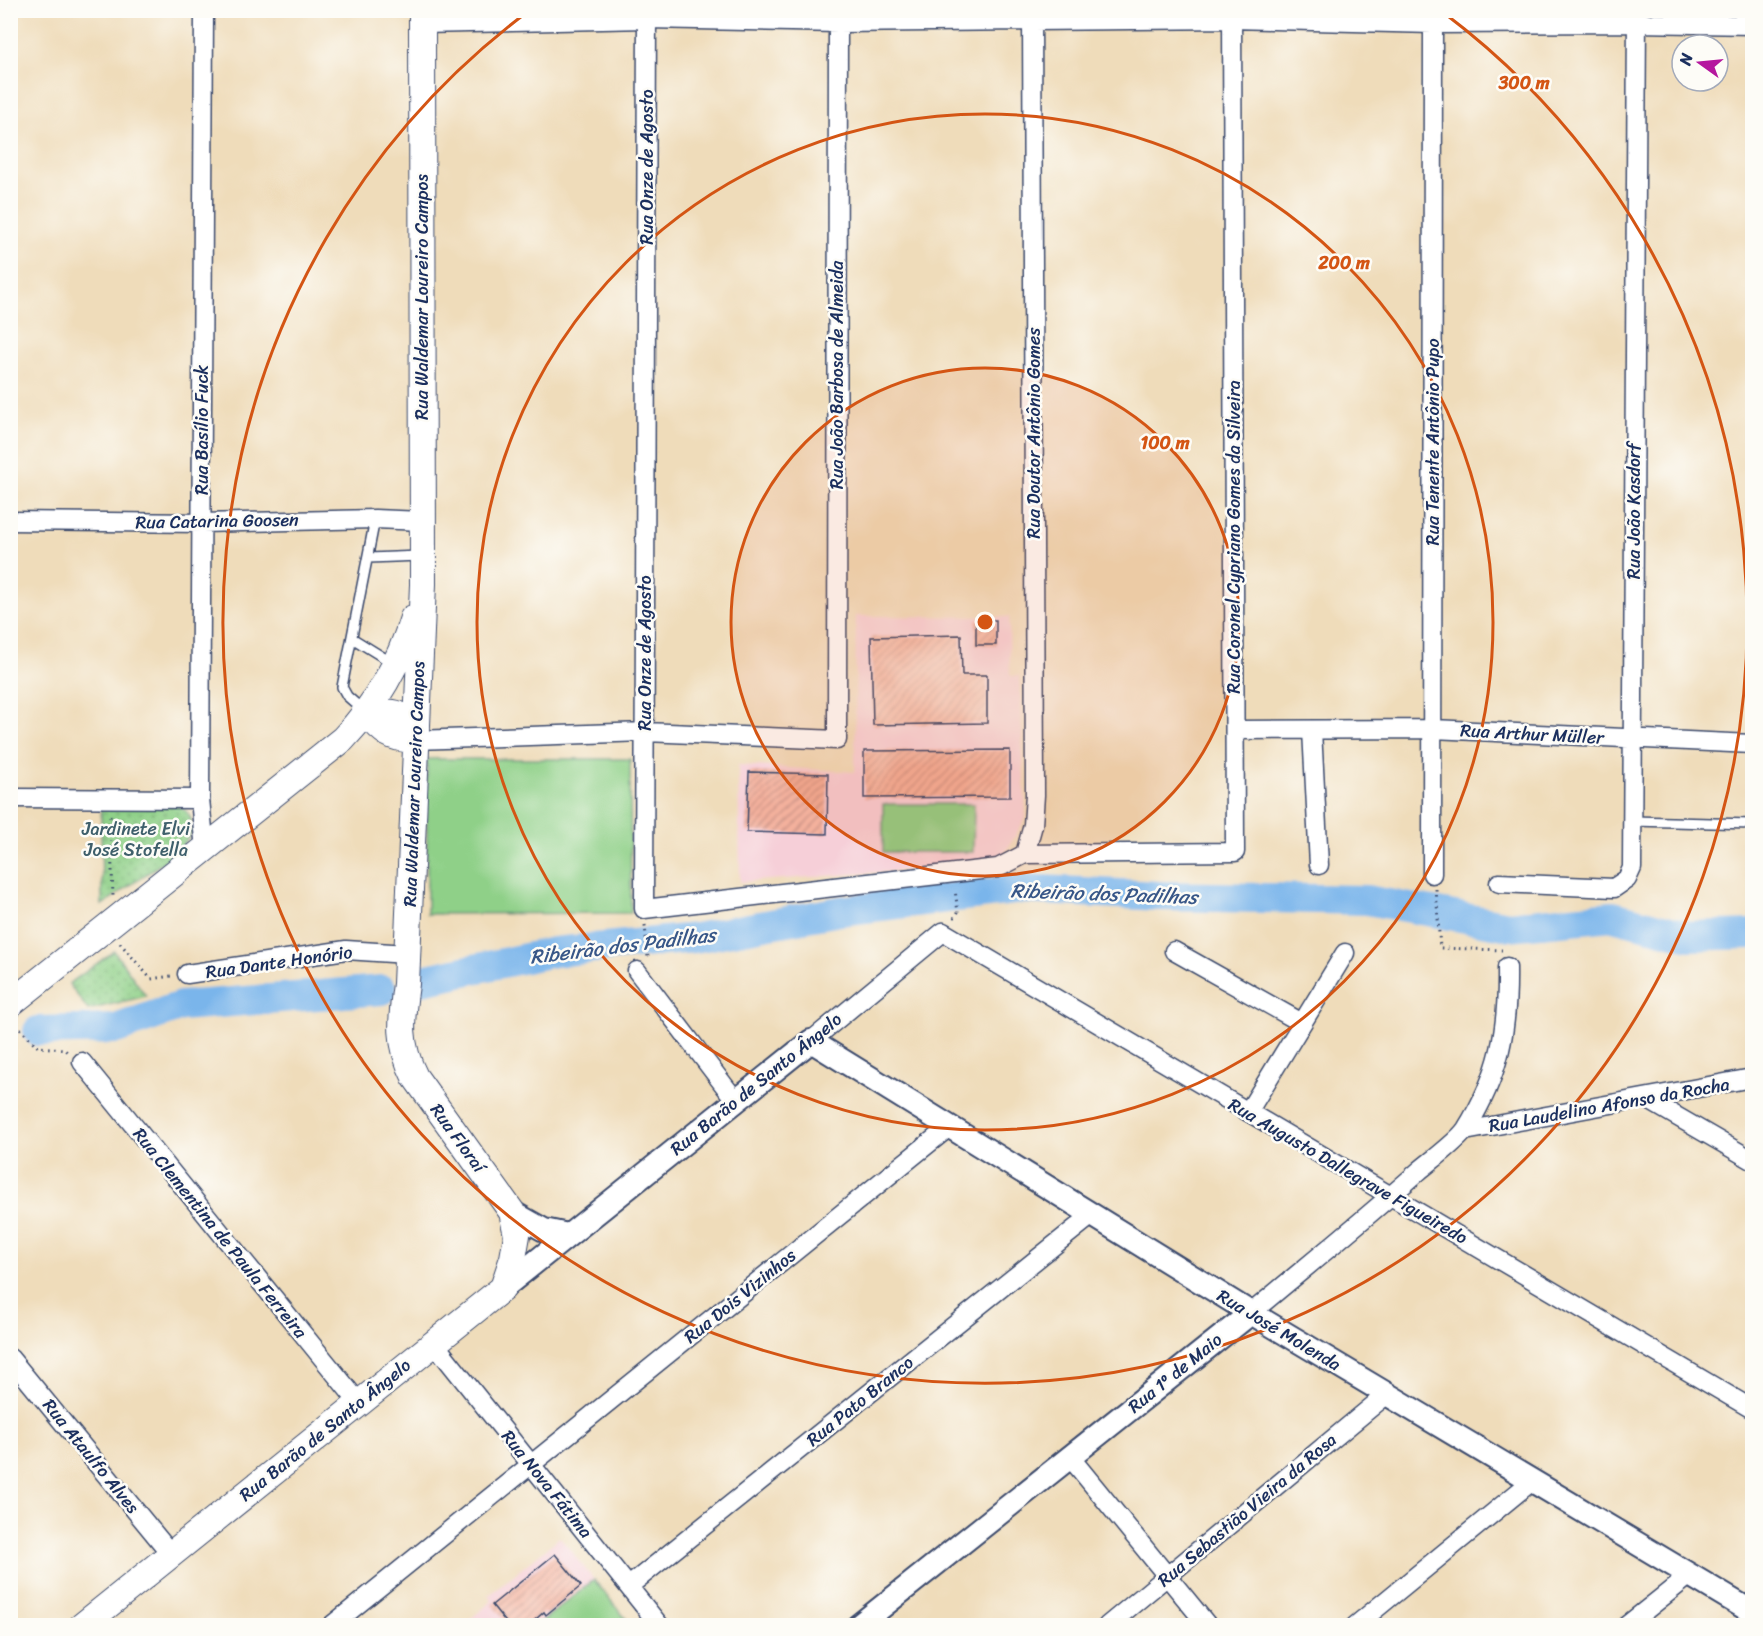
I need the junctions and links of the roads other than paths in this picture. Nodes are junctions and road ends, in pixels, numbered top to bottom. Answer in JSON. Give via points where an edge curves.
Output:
{"nodes":[{"id":1,"x":204,"y":10,"type":"edge"},
{"id":2,"x":647,"y":15,"type":"edge"},
{"id":3,"x":1232,"y":15,"type":"edge"},
{"id":4,"x":1032,"y":16,"type":"edge"},
{"id":5,"x":422,"y":17,"type":"edge"},
{"id":6,"x":838,"y":17,"type":"edge"},
{"id":7,"x":1433,"y":17,"type":"edge"},
{"id":8,"x":1637,"y":17,"type":"edge"},
{"id":9,"x":1752,"y":25,"type":"edge"},
{"id":10,"x":375,"y":519,"type":"junction"},
{"id":11,"x":10,"y":521,"type":"edge"},
{"id":12,"x":422,"y":521,"type":"junction"},
{"id":13,"x":202,"y":523,"type":"junction"},
{"id":14,"x":423,"y":556,"type":"junction"},
{"id":15,"x":369,"y":558,"type":"junction"},
{"id":16,"x":423,"y":584,"type":"junction"},
{"id":17,"x":352,"y":638,"type":"junction"},
{"id":18,"x":396,"y":666,"type":"junction"},
{"id":19,"x":366,"y":713,"type":"junction"},
{"id":20,"x":1432,"y":729,"type":"junction"},
{"id":21,"x":1235,"y":730,"type":"junction"},
{"id":22,"x":1312,"y":730,"type":"junction"},
{"id":23,"x":645,"y":732,"type":"junction"},
{"id":24,"x":416,"y":740,"type":"junction"},
{"id":25,"x":1632,"y":740,"type":"junction"},
{"id":26,"x":1752,"y":744,"type":"edge"},
{"id":27,"x":10,"y":798,"type":"edge"},
{"id":28,"x":200,"y":799,"type":"junction"},
{"id":29,"x":1632,"y":821,"type":"junction"},
{"id":30,"x":1752,"y":824,"type":"edge"},
{"id":31,"x":205,"y":850,"type":"junction"},
{"id":32,"x":1025,"y":854,"type":"junction"},
{"id":33,"x":1319,"y":865,"type":"dead end"},
{"id":34,"x":1434,"y":881,"type":"road end"},
{"id":35,"x":1499,"y":883,"type":"dead end"},
{"id":36,"x":943,"y":932,"type":"joint"},
{"id":37,"x":1174,"y":951,"type":"dead end"},
{"id":38,"x":1345,"y":953,"type":"dead end"},
{"id":39,"x":407,"y":954,"type":"junction"},
{"id":40,"x":1507,"y":967,"type":"road end"},
{"id":41,"x":643,"y":969,"type":"road end"},
{"id":42,"x":187,"y":974,"type":"road end"},
{"id":43,"x":406,"y":984,"type":"joint"},
{"id":44,"x":10,"y":1004,"type":"edge"},
{"id":45,"x":1302,"y":1023,"type":"junction"},
{"id":46,"x":811,"y":1041,"type":"junction"},
{"id":47,"x":82,"y":1062,"type":"road end"},
{"id":48,"x":1752,"y":1078,"type":"edge"},
{"id":49,"x":1644,"y":1098,"type":"junction"},
{"id":50,"x":736,"y":1101,"type":"junction"},
{"id":51,"x":1248,"y":1112,"type":"junction"},
{"id":52,"x":949,"y":1127,"type":"junction"},
{"id":53,"x":1465,"y":1131,"type":"junction"},
{"id":54,"x":1752,"y":1160,"type":"edge"},
{"id":55,"x":1391,"y":1196,"type":"junction"},
{"id":56,"x":512,"y":1212,"type":"junction"},
{"id":57,"x":1092,"y":1215,"type":"junction"},
{"id":58,"x":568,"y":1235,"type":"junction"},
{"id":59,"x":503,"y":1288,"type":"junction"},
{"id":60,"x":1251,"y":1313,"type":"junction"},
{"id":61,"x":434,"y":1343,"type":"junction"},
{"id":62,"x":10,"y":1358,"type":"edge"},
{"id":63,"x":1386,"y":1395,"type":"junction"},
{"id":64,"x":359,"y":1403,"type":"junction"},
{"id":65,"x":1752,"y":1409,"type":"edge"},
{"id":66,"x":1070,"y":1456,"type":"junction"},
{"id":67,"x":532,"y":1465,"type":"junction"},
{"id":68,"x":1532,"y":1481,"type":"junction"},
{"id":69,"x":171,"y":1554,"type":"junction"},
{"id":70,"x":1690,"y":1575,"type":"junction"},
{"id":71,"x":1168,"y":1576,"type":"junction"},
{"id":72,"x":629,"y":1586,"type":"junction"},
{"id":73,"x":1752,"y":1612,"type":"edge"},
{"id":74,"x":82,"y":1626,"type":"edge"},
{"id":75,"x":331,"y":1626,"type":"edge"},
{"id":76,"x":660,"y":1626,"type":"edge"},
{"id":77,"x":858,"y":1626,"type":"edge"},
{"id":78,"x":1107,"y":1626,"type":"edge"},
{"id":79,"x":1208,"y":1626,"type":"edge"},
{"id":80,"x":1355,"y":1626,"type":"edge"},
{"id":81,"x":1626,"y":1626,"type":"edge"}],
"edges":[{"from":1,"to":13,"type":"street","name":"Rua Basílio Fuck"},
{"from":2,"to":5,"type":"street"},
{"from":2,"to":6,"type":"street"},
{"from":2,"to":23,"type":"street","name":"Rua Onze de Agosto"},
{"from":3,"to":4,"type":"street"},
{"from":3,"to":7,"type":"street"},
{"from":3,"to":21,"type":"street","name":"Rua Coronel Cypriano Gomes da Silveira"},
{"from":4,"to":6,"type":"street"},
{"from":4,"to":32,"type":"street","name":"Rua Doutor Antônio Gomes","via":[[1035,795],[1033,825]]},
{"from":5,"to":12,"type":"main road","name":"Rua Waldemar Loureiro Campos"},
{"from":6,"to":23,"type":"street","name":"Rua João Barbosa de Almeida","via":[[837,740]]},
{"from":7,"to":8,"type":"street"},
{"from":7,"to":20,"type":"street","name":"Rua Tenente Antônio Pupo"},
{"from":8,"to":9,"type":"street"},
{"from":8,"to":25,"type":"street","name":"Rua João Kasdorf"},
{"from":10,"to":12,"type":"street","name":"Rua Catarina Goosen"},
{"from":10,"to":13,"type":"street","name":"Rua Catarina Goosen"},
{"from":10,"to":15,"type":"lane"},
{"from":11,"to":13,"type":"street","name":"Rua Catarina Goosen"},
{"from":12,"to":14,"type":"main road","name":"Rua Waldemar Loureiro Campos"},
{"from":13,"to":28,"type":"street","name":"Rua Basílio Fuck"},
{"from":14,"to":15,"type":"lane"},
{"from":14,"to":16,"type":"main road","name":"Rua Waldemar Loureiro Campos"},
{"from":15,"to":17,"type":"lane"},
{"from":16,"to":18,"type":"main road","name":"Rua Waldemar Loureiro Campos"},
{"from":16,"to":24,"type":"main road","name":"Rua Waldemar Loureiro Campos"},
{"from":17,"to":18,"type":"lane"},
{"from":17,"to":19,"type":"lane","via":[[342,687]]},
{"from":18,"to":19,"type":"main road","name":"Rua Waldemar Loureiro Campos"},
{"from":19,"to":24,"type":"main road","via":[[394,737]]},
{"from":19,"to":31,"type":"main road","name":"Rua Waldemar Loureiro Campos","via":[[327,753]]},
{"from":20,"to":22,"type":"street","name":"Rua Arthur Müller"},
{"from":20,"to":25,"type":"street","name":"Rua Arthur Müller"},
{"from":20,"to":34,"type":"street","name":"Rua Tenente Antônio Pupo"},
{"from":21,"to":22,"type":"street","name":"Rua Arthur Müller"},
{"from":21,"to":32,"type":"street","name":"Rua Coronel Cypriano Gomes da Silveira","via":[[1235,852]]},
{"from":22,"to":33,"type":"street"},
{"from":23,"to":24,"type":"street"},
{"from":23,"to":32,"type":"street","name":"Rua Onze de Agosto","via":[[644,909],[998,868]]},
{"from":24,"to":39,"type":"main road","name":"Rua Waldemar Loureiro Campos"},
{"from":25,"to":26,"type":"street","name":"Rua Arthur Müller"},
{"from":25,"to":29,"type":"street","name":"Rua João Kasdorf"},
{"from":27,"to":28,"type":"street"},
{"from":28,"to":31,"type":"street","name":"Rua Basílio Fuck"},
{"from":29,"to":30,"type":"lane"},
{"from":29,"to":35,"type":"street","name":"Rua João Kasdorf","via":[[1632,868],[1627,879],[1614,888]]},
{"from":31,"to":44,"type":"main road","name":"Rua Waldemar Loureiro Campos"},
{"from":36,"to":46,"type":"street","name":"Rua Barão de Santo Ângelo"},
{"from":36,"to":51,"type":"street","name":"Rua Augusto Dallegrave Figueiredo"},
{"from":37,"to":45,"type":"street"},
{"from":38,"to":45,"type":"street"},
{"from":39,"to":42,"type":"street","name":"Rua Dante Honório","via":[[346,950]]},
{"from":39,"to":43,"type":"main road","name":"Rua Waldemar Loureiro Campos"},
{"from":40,"to":53,"type":"street","name":"Rua 1º de Maio","via":[[1508,1006],[1500,1055]]},
{"from":41,"to":50,"type":"street"},
{"from":43,"to":56,"type":"main road","name":"Rua Floraí","via":[[401,1027],[409,1066]]},
{"from":45,"to":51,"type":"street"},
{"from":46,"to":50,"type":"street","name":"Rua Barão de Santo Ângelo"},
{"from":46,"to":52,"type":"street","name":"Rua José Molenda"},
{"from":47,"to":64,"type":"street","name":"Rua Clementina de Paula Ferreira"},
{"from":48,"to":49,"type":"street","name":"Rua Laudelino Afonso da Rocha"},
{"from":49,"to":53,"type":"street","name":"Rua Laudelino Afonso da Rocha"},
{"from":49,"to":54,"type":"street"},
{"from":50,"to":58,"type":"street","name":"Rua Barão de Santo Ângelo"},
{"from":51,"to":55,"type":"street","name":"Rua Augusto Dallegrave Figueiredo"},
{"from":52,"to":57,"type":"street","name":"Rua José Molenda"},
{"from":52,"to":67,"type":"street","name":"Rua Dois Vizinhos"},
{"from":53,"to":55,"type":"street","name":"Rua 1º de Maio"},
{"from":55,"to":60,"type":"street","name":"Rua 1º de Maio"},
{"from":55,"to":65,"type":"street","name":"Rua Augusto Dallegrave Figueiredo"},
{"from":56,"to":58,"type":"street","via":[[544,1230]]},
{"from":56,"to":59,"type":"main road","name":"Rua Floraí","via":[[517,1235]]},
{"from":57,"to":60,"type":"street","name":"Rua José Molenda"},
{"from":57,"to":72,"type":"street","name":"Rua Pato Branco"},
{"from":58,"to":59,"type":"street","name":"Rua Barão de Santo Ângelo"},
{"from":59,"to":61,"type":"main road","name":"Rua Barão de Santo Ângelo"},
{"from":60,"to":63,"type":"street","name":"Rua José Molenda"},
{"from":60,"to":66,"type":"street","name":"Rua 1º de Maio"},
{"from":61,"to":64,"type":"main road","name":"Rua Barão de Santo Ângelo"},
{"from":61,"to":67,"type":"street","name":"Rua Nova Fátima"},
{"from":62,"to":69,"type":"street","name":"Rua Ataulfo Alves"},
{"from":63,"to":68,"type":"street","name":"Rua José Molenda"},
{"from":63,"to":71,"type":"street","name":"Rua Sebastião Vieira da Rosa"},
{"from":64,"to":69,"type":"main road","name":"Rua Barão de Santo Ângelo"},
{"from":66,"to":71,"type":"street"},
{"from":66,"to":77,"type":"street","name":"Rua 1º de Maio"},
{"from":67,"to":72,"type":"street","name":"Rua Nova Fátima"},
{"from":67,"to":75,"type":"street","name":"Rua Dois Vizinhos"},
{"from":68,"to":70,"type":"street","name":"Rua José Molenda"},
{"from":68,"to":80,"type":"street"},
{"from":69,"to":74,"type":"main road","name":"Rua Barão de Santo Ângelo"},
{"from":70,"to":73,"type":"street","name":"Rua José Molenda"},
{"from":70,"to":81,"type":"street"},
{"from":71,"to":78,"type":"street","name":"Rua Sebastião Vieira da Rosa"},
{"from":71,"to":79,"type":"street"},
{"from":72,"to":76,"type":"street","name":"Rua Nova Fátima"}]}
